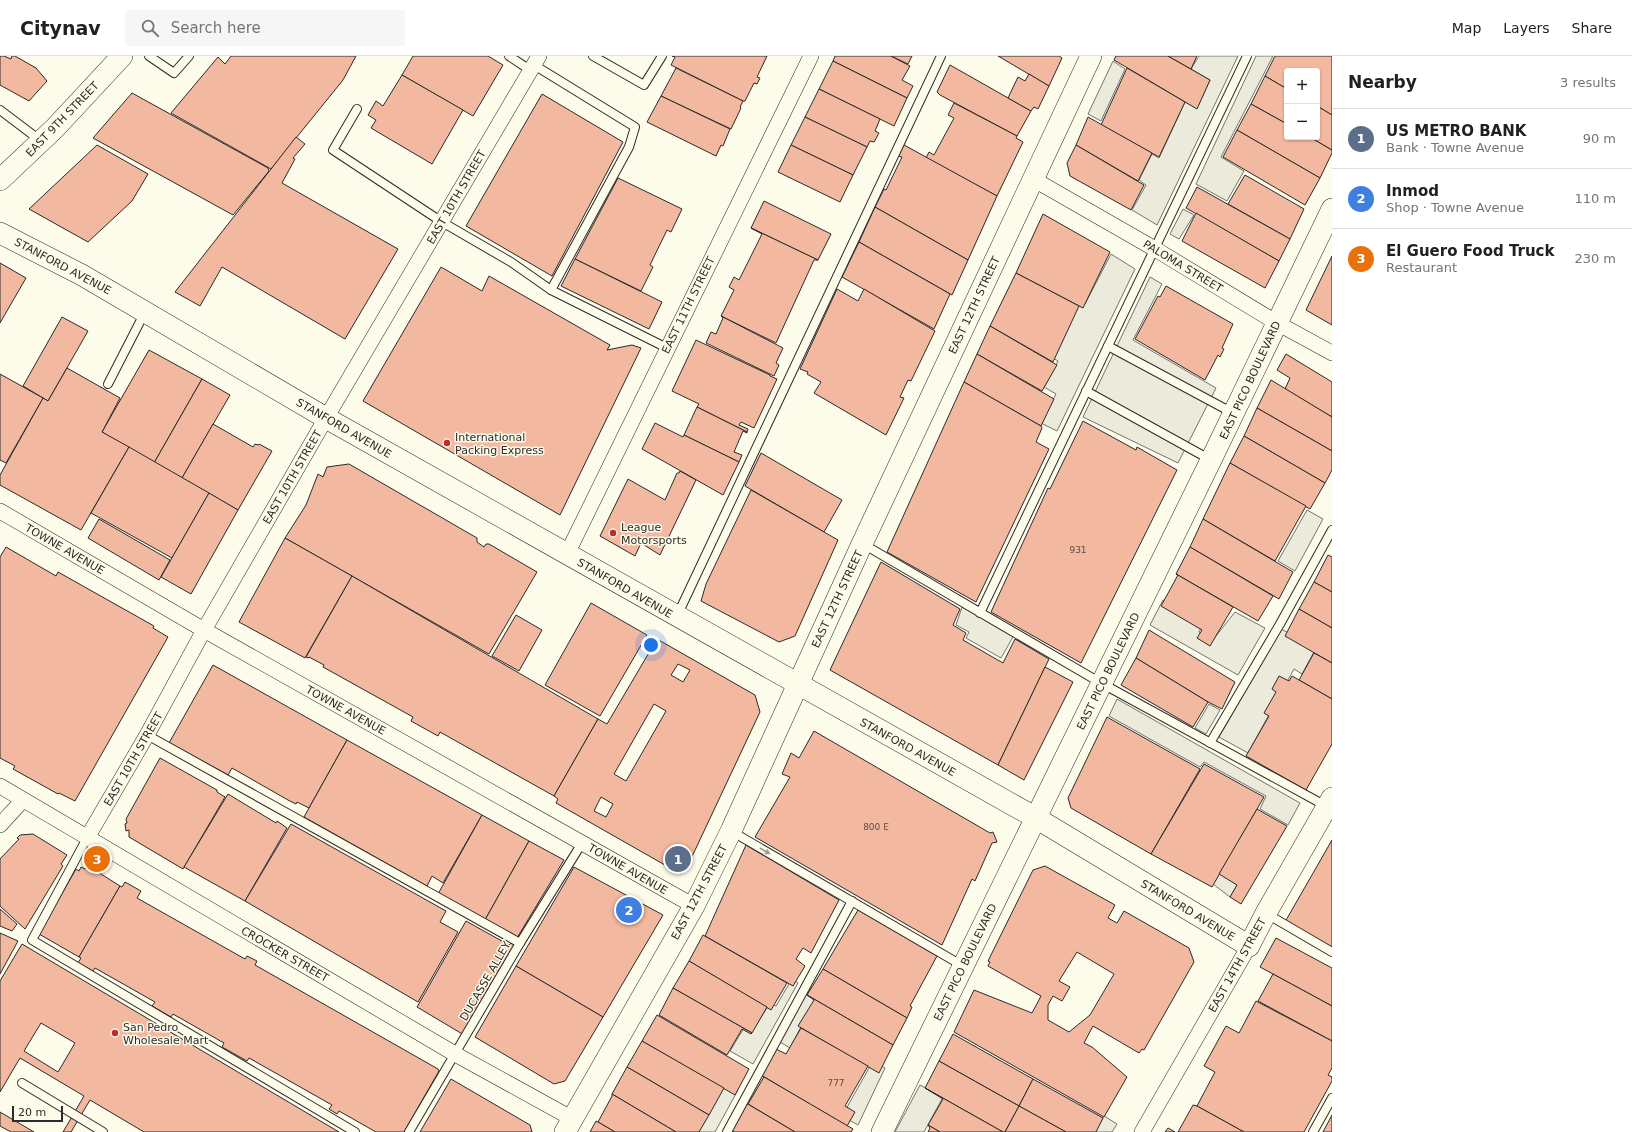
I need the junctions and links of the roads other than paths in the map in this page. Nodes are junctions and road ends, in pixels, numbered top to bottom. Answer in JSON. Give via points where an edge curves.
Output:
{"nodes":[{"id":1,"x":122,"y":56,"type":"edge"},
{"id":2,"x":149,"y":56,"type":"edge"},
{"id":3,"x":189,"y":56,"type":"edge"},
{"id":4,"x":509,"y":56,"type":"edge"},
{"id":5,"x":593,"y":56,"type":"edge"},
{"id":6,"x":662,"y":56,"type":"edge"},
{"id":7,"x":811,"y":56,"type":"edge"},
{"id":8,"x":941,"y":56,"type":"edge"},
{"id":9,"x":1091,"y":56,"type":"edge"},
{"id":10,"x":1247,"y":56,"type":"edge"},
{"id":11,"x":534,"y":64,"type":"edge"},
{"id":12,"x":357,"y":109,"type":"dead end"},
{"id":13,"x":0,"y":110,"type":"edge"},
{"id":14,"x":42,"y":141,"type":"junction"},
{"id":15,"x":1033,"y":179,"type":"junction"},
{"id":16,"x":0,"y":180,"type":"edge"},
{"id":17,"x":1332,"y":209,"type":"edge"},
{"id":18,"x":442,"y":222,"type":"junction"},
{"id":19,"x":0,"y":233,"type":"edge"},
{"id":20,"x":1155,"y":249,"type":"junction"},
{"id":21,"x":551,"y":290,"type":"junction"},
{"id":22,"x":146,"y":311,"type":"junction"},
{"id":23,"x":1277,"y":323,"type":"junction"},
{"id":24,"x":1108,"y":346,"type":"junction"},
{"id":25,"x":667,"y":348,"type":"junction"},
{"id":26,"x":1332,"y":352,"type":"edge"},
{"id":27,"x":108,"y":384,"type":"dead end"},
{"id":28,"x":1086,"y":391,"type":"junction"},
{"id":29,"x":1234,"y":413,"type":"junction"},
{"id":30,"x":326,"y":418,"type":"junction"},
{"id":31,"x":1211,"y":460,"type":"junction"},
{"id":32,"x":0,"y":511,"type":"edge"},
{"id":33,"x":1332,"y":530,"type":"edge"},
{"id":34,"x":862,"y":544,"type":"junction"},
{"id":35,"x":567,"y":554,"type":"junction"},
{"id":36,"x":980,"y":613,"type":"junction"},
{"id":37,"x":676,"y":617,"type":"junction"},
{"id":38,"x":204,"y":630,"type":"junction"},
{"id":39,"x":1102,"y":684,"type":"junction"},
{"id":40,"x":798,"y":685,"type":"junction"},
{"id":41,"x":147,"y":735,"type":"junction"},
{"id":42,"x":1210,"y":743,"type":"junction"},
{"id":43,"x":0,"y":786,"type":"edge"},
{"id":44,"x":23,"y":800,"type":"junction"},
{"id":45,"x":1330,"y":802,"type":"edge"},
{"id":46,"x":1036,"y":818,"type":"junction"},
{"id":47,"x":0,"y":825,"type":"edge"},
{"id":48,"x":731,"y":831,"type":"junction"},
{"id":49,"x":87,"y":838,"type":"junction"},
{"id":50,"x":582,"y":843,"type":"junction"},
{"id":51,"x":852,"y":901,"type":"junction"},
{"id":52,"x":694,"y":906,"type":"junction"},
{"id":53,"x":1266,"y":913,"type":"junction"},
{"id":54,"x":520,"y":943,"type":"junction"},
{"id":55,"x":1249,"y":946,"type":"junction"},
{"id":56,"x":1332,"y":952,"type":"edge"},
{"id":57,"x":964,"y":966,"type":"junction"},
{"id":58,"x":455,"y":1054,"type":"junction"},
{"id":59,"x":22,"y":1083,"type":"dead end"},
{"id":60,"x":1332,"y":1098,"type":"edge"},
{"id":61,"x":569,"y":1126,"type":"edge"},
{"id":62,"x":103,"y":1132,"type":"edge"},
{"id":63,"x":355,"y":1132,"type":"edge"},
{"id":64,"x":410,"y":1132,"type":"edge"},
{"id":65,"x":727,"y":1132,"type":"edge"},
{"id":66,"x":882,"y":1132,"type":"edge"},
{"id":67,"x":1142,"y":1132,"type":"edge"},
{"id":68,"x":1313,"y":1132,"type":"edge"}],
"edges":[{"from":1,"to":14,"type":"street","name":"EAST 9TH STREET"},
{"from":2,"to":3,"type":"lane","via":[[174,73]]},
{"from":4,"to":11,"type":"lane"},
{"from":5,"to":6,"type":"lane","via":[[644,85]]},
{"from":7,"to":25,"type":"street","name":"EAST 11TH STREET"},
{"from":8,"to":37,"type":"lane"},
{"from":9,"to":15,"type":"street","name":"EAST 12TH STREET"},
{"from":10,"to":20,"type":"lane"},
{"from":11,"to":18,"type":"street","name":"EAST 10TH STREET"},
{"from":11,"to":21,"type":"lane","via":[[635,127],[629,147]]},
{"from":12,"to":18,"type":"lane","via":[[333,150]]},
{"from":13,"to":14,"type":"lane"},
{"from":14,"to":16,"type":"street","name":"EAST 9TH STREET"},
{"from":15,"to":20,"type":"street","name":"PALOMA STREET"},
{"from":15,"to":34,"type":"street","name":"EAST 12TH STREET"},
{"from":17,"to":23,"type":"street","name":"EAST PICO BOULEVARD"},
{"from":18,"to":21,"type":"lane","via":[[511,262]]},
{"from":18,"to":30,"type":"street","name":"EAST 10TH STREET"},
{"from":19,"to":22,"type":"street","name":"STANFORD AVENUE"},
{"from":20,"to":23,"type":"street","name":"PALOMA STREET"},
{"from":20,"to":24,"type":"lane"},
{"from":21,"to":25,"type":"lane"},
{"from":22,"to":27,"type":"lane"},
{"from":22,"to":30,"type":"street","name":"STANFORD AVENUE"},
{"from":23,"to":26,"type":"street","name":"PALOMA STREET"},
{"from":23,"to":29,"type":"street","name":"EAST PICO BOULEVARD"},
{"from":24,"to":28,"type":"lane"},
{"from":24,"to":29,"type":"lane"},
{"from":25,"to":35,"type":"street","name":"EAST 11TH STREET"},
{"from":28,"to":31,"type":"lane"},
{"from":28,"to":36,"type":"lane"},
{"from":29,"to":31,"type":"street","name":"EAST PICO BOULEVARD"},
{"from":30,"to":35,"type":"street","name":"STANFORD AVENUE"},
{"from":30,"to":38,"type":"street","name":"EAST 10TH STREET"},
{"from":31,"to":39,"type":"street","name":"EAST PICO BOULEVARD"},
{"from":32,"to":38,"type":"street","name":"TOWNE AVENUE"},
{"from":33,"to":42,"type":"lane"},
{"from":34,"to":36,"type":"lane"},
{"from":34,"to":40,"type":"street","name":"EAST 12TH STREET"},
{"from":35,"to":37,"type":"street","name":"STANFORD AVENUE"},
{"from":36,"to":39,"type":"lane"},
{"from":37,"to":40,"type":"street","name":"STANFORD AVENUE"},
{"from":38,"to":41,"type":"street","name":"EAST 10TH STREET"},
{"from":38,"to":50,"type":"street","name":"TOWNE AVENUE"},
{"from":39,"to":42,"type":"lane"},
{"from":39,"to":46,"type":"street","name":"EAST PICO BOULEVARD"},
{"from":40,"to":46,"type":"street","name":"STANFORD AVENUE"},
{"from":40,"to":48,"type":"street","name":"EAST 12TH STREET"},
{"from":41,"to":49,"type":"street","name":"EAST 10TH STREET"},
{"from":41,"to":54,"type":"lane"},
{"from":42,"to":45,"type":"lane"},
{"from":43,"to":44,"type":"street","name":"CROCKER STREET"},
{"from":44,"to":47,"type":"street"},
{"from":44,"to":49,"type":"street","name":"CROCKER STREET"},
{"from":45,"to":53,"type":"street","name":"EAST 14TH STREET"},
{"from":46,"to":55,"type":"street","name":"STANFORD AVENUE"},
{"from":46,"to":57,"type":"street","name":"EAST PICO BOULEVARD"},
{"from":48,"to":51,"type":"lane","one_way":true},
{"from":48,"to":52,"type":"street","name":"EAST 12TH STREET"},
{"from":49,"to":58,"type":"street","name":"CROCKER STREET"},
{"from":49,"to":63,"type":"lane","via":[[32,940]]},
{"from":50,"to":52,"type":"street","name":"TOWNE AVENUE"},
{"from":50,"to":54,"type":"lane","name":"DUCASSE ALLEY"},
{"from":51,"to":57,"type":"lane"},
{"from":51,"to":65,"type":"lane"},
{"from":52,"to":61,"type":"street","name":"EAST 12TH STREET"},
{"from":53,"to":55,"type":"street","name":"EAST 14TH STREET"},
{"from":53,"to":56,"type":"lane"},
{"from":54,"to":58,"type":"lane","name":"DUCASSE ALLEY"},
{"from":55,"to":67,"type":"street","name":"EAST 14TH STREET"},
{"from":57,"to":66,"type":"street","name":"EAST PICO BOULEVARD"},
{"from":58,"to":61,"type":"street","name":"CROCKER STREET"},
{"from":58,"to":64,"type":"lane","name":"DUCASSE ALLEY"},
{"from":59,"to":62,"type":"lane"},
{"from":60,"to":68,"type":"lane"}]}
